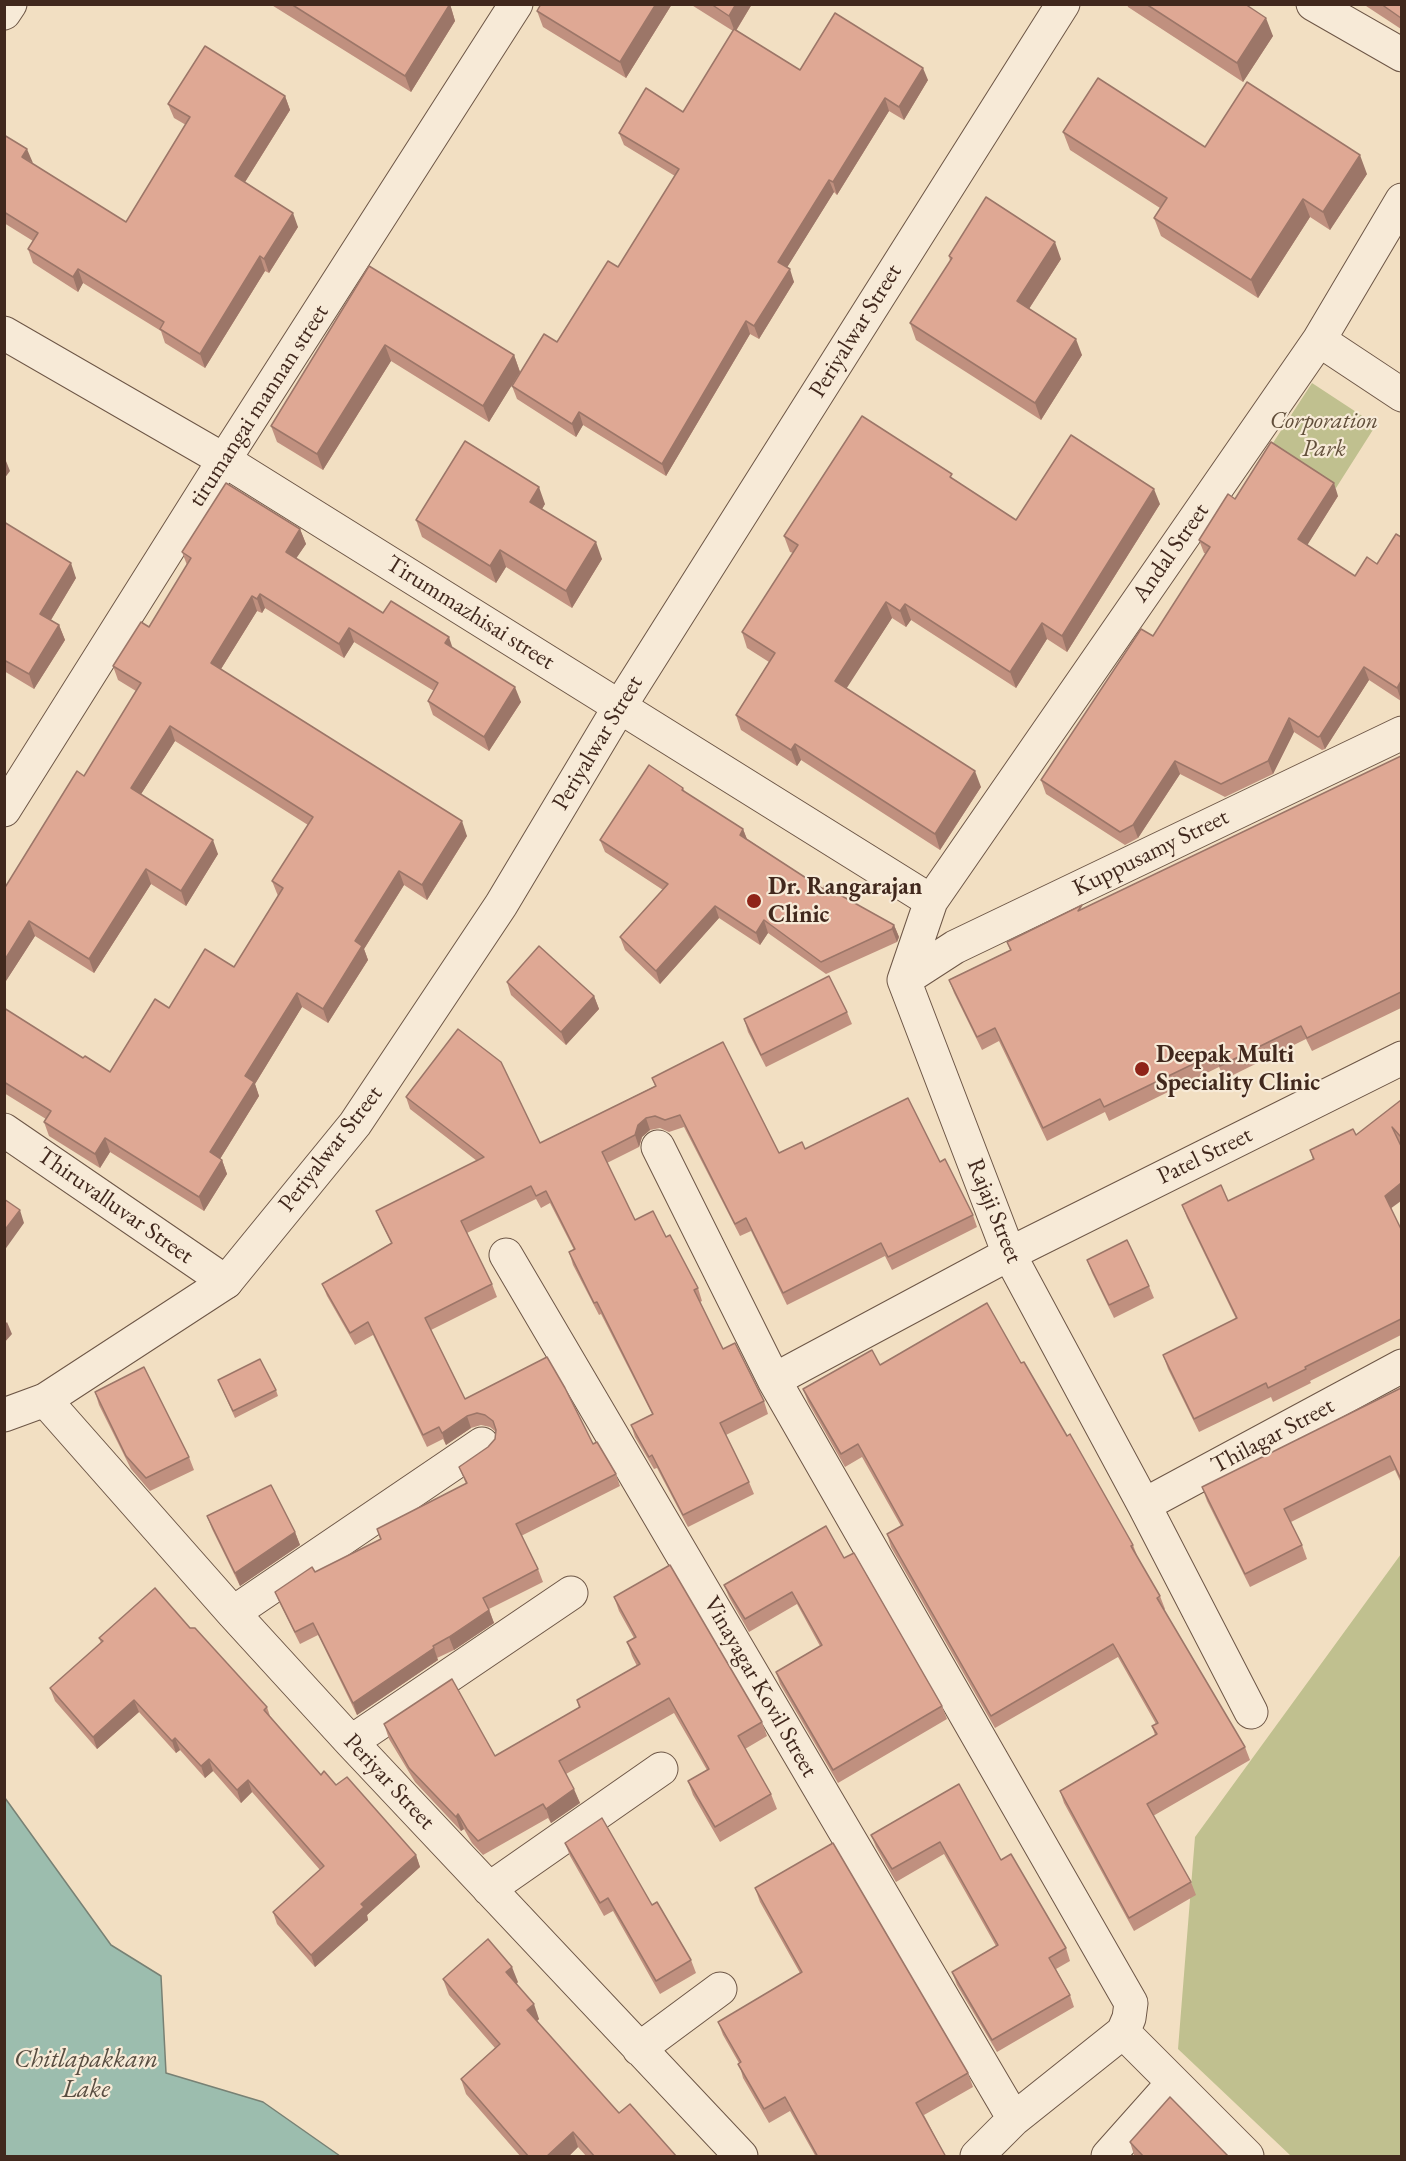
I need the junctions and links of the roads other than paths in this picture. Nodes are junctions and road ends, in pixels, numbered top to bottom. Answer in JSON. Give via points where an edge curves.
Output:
{"nodes":[{"id":1,"x":10,"y":4,"type":"edge"},
{"id":2,"x":516,"y":4,"type":"edge"},
{"id":3,"x":1063,"y":4,"type":"edge"},
{"id":4,"x":1313,"y":4,"type":"edge"},
{"id":5,"x":4,"y":14,"type":"edge"},
{"id":6,"x":1401,"y":55,"type":"edge"},
{"id":7,"x":1401,"y":200,"type":"edge"},
{"id":8,"x":4,"y":333,"type":"edge"},
{"id":9,"x":1319,"y":340,"type":"junction"},
{"id":10,"x":1401,"y":396,"type":"edge"},
{"id":11,"x":224,"y":460,"type":"junction"},
{"id":12,"x":620,"y":706,"type":"junction"},
{"id":13,"x":1401,"y":733,"type":"edge"},
{"id":14,"x":4,"y":810,"type":"edge"},
{"id":15,"x":931,"y":901,"type":"junction"},
{"id":16,"x":904,"y":980,"type":"junction"},
{"id":17,"x":1401,"y":1058,"type":"edge"},
{"id":18,"x":4,"y":1130,"type":"edge"},
{"id":19,"x":658,"y":1147,"type":"dead end"},
{"id":20,"x":1009,"y":1254,"type":"junction"},
{"id":21,"x":506,"y":1255,"type":"dead end"},
{"id":22,"x":225,"y":1282,"type":"junction"},
{"id":23,"x":1401,"y":1366,"type":"edge"},
{"id":24,"x":774,"y":1380,"type":"junction"},
{"id":25,"x":45,"y":1401,"type":"junction"},
{"id":26,"x":4,"y":1415,"type":"edge"},
{"id":27,"x":482,"y":1444,"type":"dead end"},
{"id":28,"x":1144,"y":1505,"type":"junction"},
{"id":29,"x":571,"y":1593,"type":"dead end"},
{"id":30,"x":233,"y":1613,"type":"junction"},
{"id":31,"x":1251,"y":1712,"type":"dead end"},
{"id":32,"x":351,"y":1742,"type":"junction"},
{"id":33,"x":661,"y":1769,"type":"dead end"},
{"id":34,"x":489,"y":1889,"type":"junction"},
{"id":35,"x":720,"y":1989,"type":"dead end"},
{"id":36,"x":1123,"y":2032,"type":"junction"},
{"id":37,"x":639,"y":2049,"type":"junction"},
{"id":38,"x":1173,"y":2083,"type":"junction"},
{"id":39,"x":1014,"y":2119,"type":"junction"},
{"id":40,"x":741,"y":2157,"type":"edge"},
{"id":41,"x":977,"y":2157,"type":"edge"},
{"id":42,"x":1108,"y":2157,"type":"edge"},
{"id":43,"x":1246,"y":2157,"type":"edge"}],
"edges":[{"from":1,"to":5,"type":"street"},
{"from":2,"to":11,"type":"street","name":"tirumangai mannan street"},
{"from":3,"to":12,"type":"street","name":"Periyalwar Street"},
{"from":4,"to":6,"type":"street"},
{"from":7,"to":9,"type":"street","name":"Andal Street"},
{"from":8,"to":11,"type":"street","name":"Tirummazhisai street"},
{"from":9,"to":10,"type":"street"},
{"from":9,"to":15,"type":"street","name":"Andal Street"},
{"from":11,"to":12,"type":"street","name":"Tirummazhisai street"},
{"from":11,"to":14,"type":"street","name":"tirumangai mannan street"},
{"from":12,"to":15,"type":"street","name":"Tirummazhisai street"},
{"from":12,"to":22,"type":"street","name":"Periyalwar Street","via":[[501,905],[355,1124]]},
{"from":13,"to":16,"type":"street","name":"Kuppusamy Street","via":[[956,947]]},
{"from":15,"to":16,"type":"street"},
{"from":16,"to":20,"type":"street","name":"Rajaji Street"},
{"from":17,"to":20,"type":"street","name":"Patel Street"},
{"from":18,"to":22,"type":"street","name":"Thiruvalluvar Street"},
{"from":19,"to":24,"type":"street"},
{"from":20,"to":24,"type":"street","name":"Patel Street"},
{"from":20,"to":28,"type":"street","name":"Rajaji Street"},
{"from":21,"to":39,"type":"street","name":"Vinayagar Kovil Street"},
{"from":22,"to":25,"type":"street","name":"Periyalwar Street"},
{"from":23,"to":28,"type":"street","name":"Thilagar Street"},
{"from":24,"to":36,"type":"street","via":[[1125,1991],[1131,2003],[1130,2018]]},
{"from":25,"to":26,"type":"street","name":"Periyalwar Street"},
{"from":25,"to":30,"type":"street","name":"Periyar Street"},
{"from":27,"to":30,"type":"street"},
{"from":28,"to":31,"type":"street","name":"Rajaji Street"},
{"from":29,"to":32,"type":"street"},
{"from":30,"to":32,"type":"street","name":"Periyar Street"},
{"from":32,"to":34,"type":"street","name":"Periyar Street"},
{"from":33,"to":34,"type":"street"},
{"from":34,"to":37,"type":"street","name":"Periyar Street"},
{"from":35,"to":37,"type":"street"},
{"from":36,"to":38,"type":"street"},
{"from":36,"to":39,"type":"street"},
{"from":37,"to":40,"type":"street","name":"Periyar Street"},
{"from":38,"to":42,"type":"street"},
{"from":38,"to":43,"type":"street"},
{"from":39,"to":41,"type":"street"}]}
